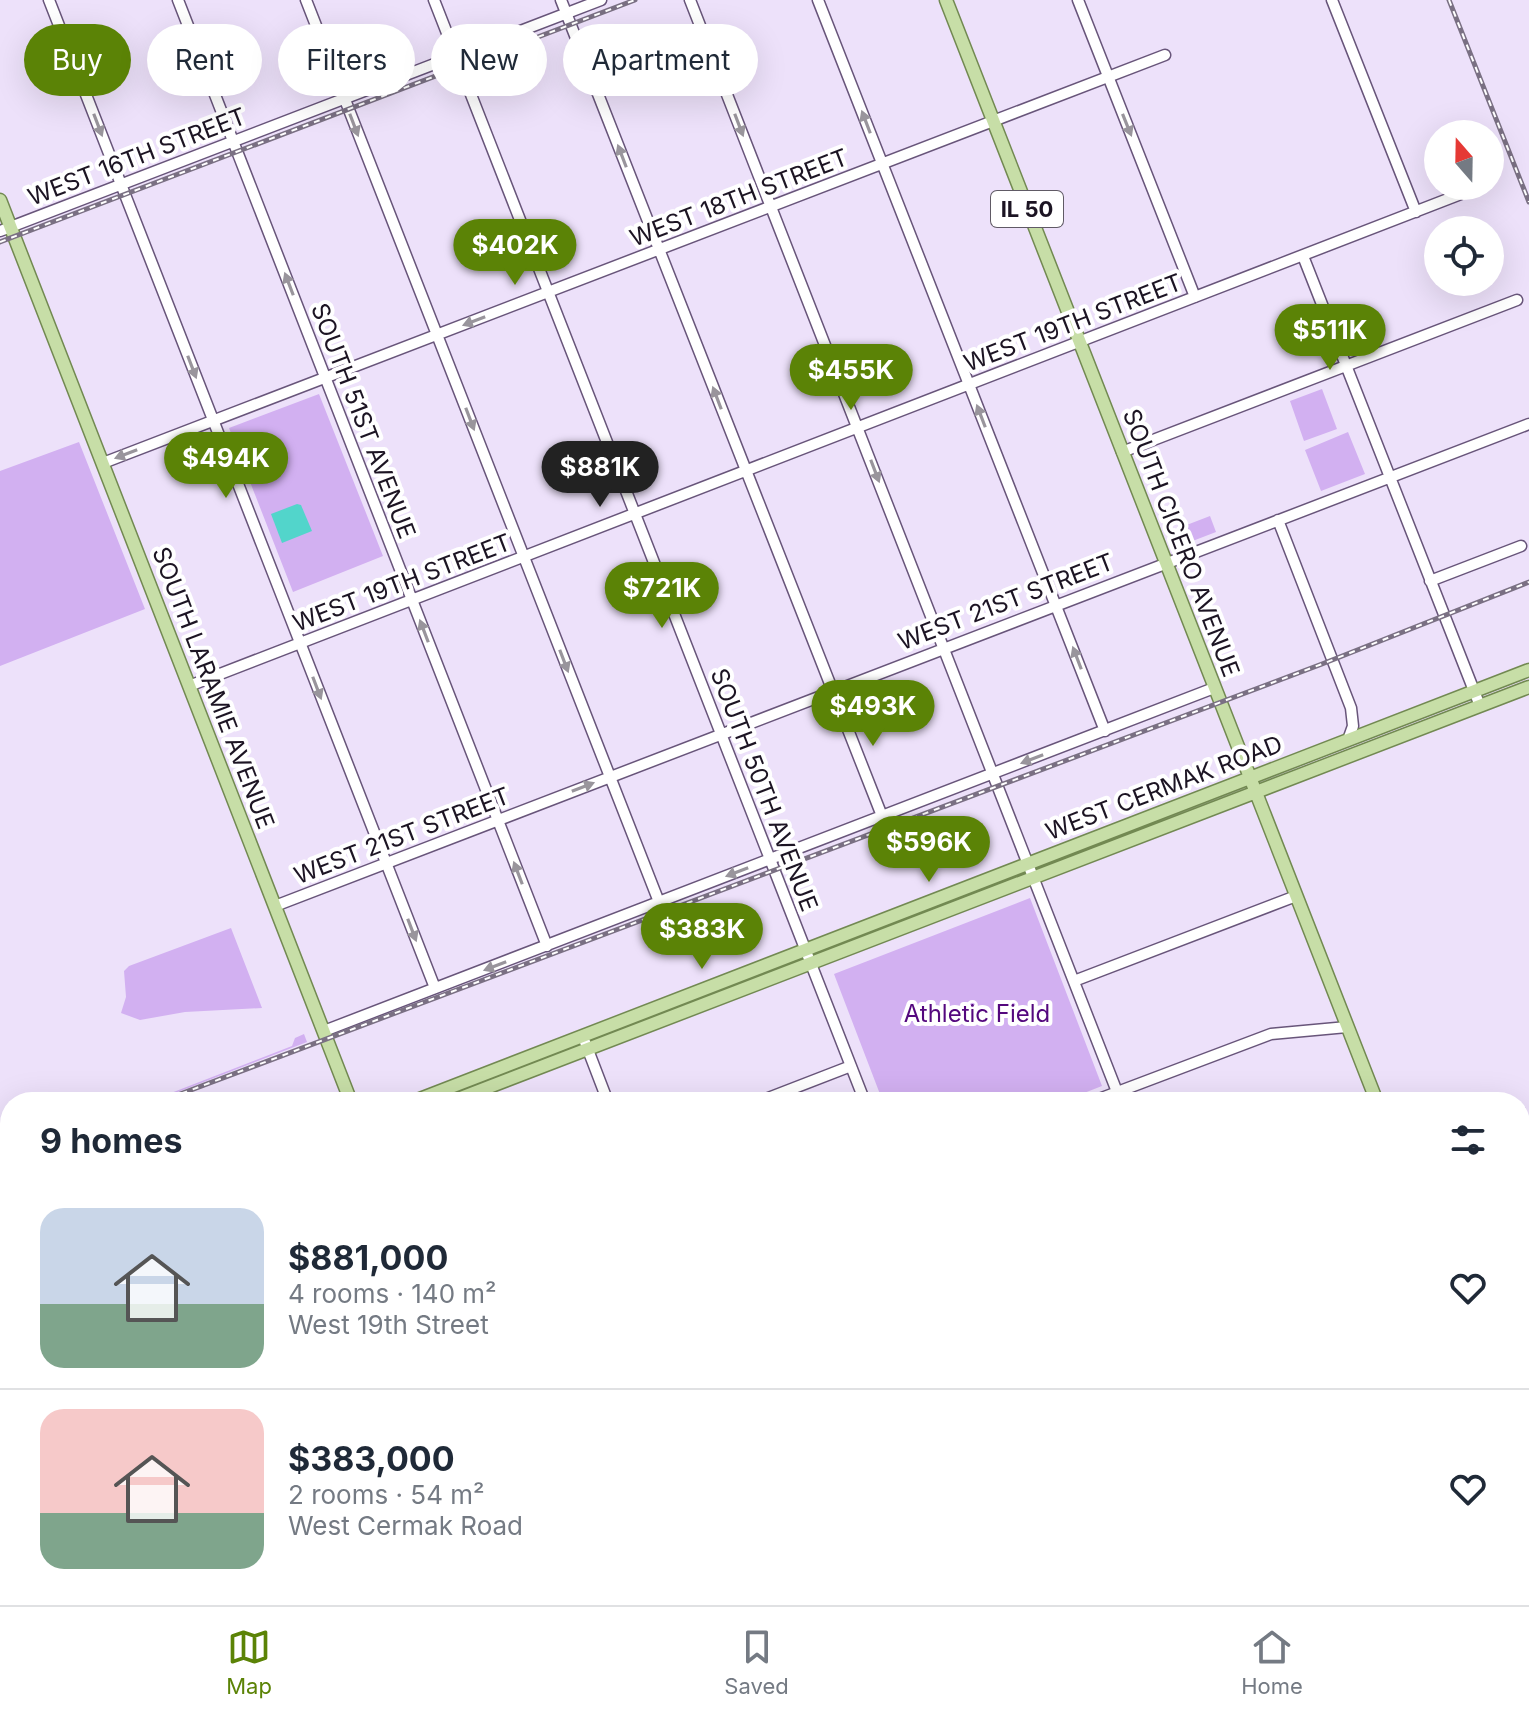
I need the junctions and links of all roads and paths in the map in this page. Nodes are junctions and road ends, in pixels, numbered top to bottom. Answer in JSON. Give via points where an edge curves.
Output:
{"nodes":[{"id":1,"x":49,"y":0,"type":"edge"},
{"id":2,"x":178,"y":0,"type":"edge"},
{"id":3,"x":306,"y":0,"type":"edge"},
{"id":4,"x":434,"y":0,"type":"edge"},
{"id":5,"x":561,"y":0,"type":"edge"},
{"id":6,"x":601,"y":0,"type":"edge"},
{"id":7,"x":690,"y":0,"type":"edge"},
{"id":8,"x":818,"y":0,"type":"edge"},
{"id":9,"x":946,"y":0,"type":"edge"},
{"id":10,"x":1078,"y":0,"type":"edge"},
{"id":11,"x":1332,"y":0,"type":"edge"},
{"id":12,"x":567,"y":13,"type":"junction"},
{"id":13,"x":443,"y":24,"type":"edge"},
{"id":14,"x":539,"y":24,"type":"edge"},
{"id":15,"x":1165,"y":55,"type":"dead end"},
{"id":16,"x":431,"y":66,"type":"edge"},
{"id":17,"x":1108,"y":77,"type":"junction"},
{"id":18,"x":472,"y":96,"type":"edge"},
{"id":19,"x":344,"y":99,"type":"junction"},
{"id":20,"x":993,"y":121,"type":"junction"},
{"id":21,"x":233,"y":142,"type":"junction"},
{"id":22,"x":882,"y":164,"type":"junction"},
{"id":23,"x":121,"y":185,"type":"junction"},
{"id":24,"x":0,"y":200,"type":"edge"},
{"id":25,"x":1446,"y":200,"type":"edge"},
{"id":26,"x":771,"y":207,"type":"junction"},
{"id":27,"x":1416,"y":212,"type":"junction"},
{"id":28,"x":5,"y":229,"type":"edge"},
{"id":29,"x":659,"y":250,"type":"junction"},
{"id":30,"x":1303,"y":256,"type":"junction"},
{"id":31,"x":548,"y":292,"type":"junction"},
{"id":32,"x":1195,"y":297,"type":"junction"},
{"id":33,"x":1517,"y":300,"type":"dead end"},
{"id":34,"x":437,"y":335,"type":"junction"},
{"id":35,"x":1079,"y":342,"type":"junction"},
{"id":36,"x":1346,"y":366,"type":"junction"},
{"id":37,"x":325,"y":378,"type":"junction"},
{"id":38,"x":969,"y":384,"type":"junction"},
{"id":39,"x":213,"y":421,"type":"junction"},
{"id":40,"x":1529,"y":424,"type":"edge"},
{"id":41,"x":858,"y":427,"type":"junction"},
{"id":42,"x":1122,"y":452,"type":"junction"},
{"id":43,"x":103,"y":463,"type":"junction"},
{"id":44,"x":746,"y":471,"type":"junction"},
{"id":45,"x":1390,"y":477,"type":"junction"},
{"id":46,"x":635,"y":514,"type":"junction"},
{"id":47,"x":1278,"y":520,"type":"junction"},
{"id":48,"x":1521,"y":546,"type":"dead end"},
{"id":49,"x":524,"y":557,"type":"junction"},
{"id":50,"x":1165,"y":562,"type":"junction"},
{"id":51,"x":1430,"y":581,"type":"junction"},
{"id":52,"x":412,"y":600,"type":"junction"},
{"id":53,"x":1056,"y":605,"type":"junction"},
{"id":54,"x":300,"y":643,"type":"junction"},
{"id":55,"x":945,"y":647,"type":"junction"},
{"id":56,"x":1529,"y":670,"type":"edge"},
{"id":57,"x":189,"y":686,"type":"junction"},
{"id":58,"x":1529,"y":687,"type":"edge"},
{"id":59,"x":1214,"y":688,"type":"junction"},
{"id":60,"x":832,"y":691,"type":"junction"},
{"id":61,"x":1474,"y":692,"type":"junction"},
{"id":62,"x":1480,"y":706,"type":"junction"},
{"id":63,"x":1105,"y":731,"type":"junction"},
{"id":64,"x":721,"y":734,"type":"junction"},
{"id":65,"x":1348,"y":740,"type":"junction"},
{"id":66,"x":994,"y":773,"type":"junction"},
{"id":67,"x":610,"y":777,"type":"junction"},
{"id":68,"x":1250,"y":779,"type":"junction"},
{"id":69,"x":1255,"y":792,"type":"junction"},
{"id":70,"x":882,"y":816,"type":"junction"},
{"id":71,"x":498,"y":820,"type":"junction"},
{"id":72,"x":770,"y":859,"type":"junction"},
{"id":73,"x":386,"y":863,"type":"junction"},
{"id":74,"x":1032,"y":870,"type":"junction"},
{"id":75,"x":1296,"y":896,"type":"junction"},
{"id":76,"x":659,"y":902,"type":"junction"},
{"id":77,"x":275,"y":906,"type":"junction"},
{"id":78,"x":547,"y":946,"type":"junction"},
{"id":79,"x":808,"y":956,"type":"junction"},
{"id":80,"x":1074,"y":981,"type":"junction"},
{"id":81,"x":435,"y":988,"type":"junction"},
{"id":82,"x":1347,"y":1027,"type":"junction"},
{"id":83,"x":324,"y":1031,"type":"junction"},
{"id":84,"x":585,"y":1043,"type":"junction"},
{"id":85,"x":851,"y":1066,"type":"junction"},
{"id":86,"x":347,"y":1092,"type":"edge"},
{"id":87,"x":441,"y":1092,"type":"edge"},
{"id":88,"x":473,"y":1092,"type":"edge"},
{"id":89,"x":604,"y":1092,"type":"edge"},
{"id":90,"x":784,"y":1092,"type":"edge"},
{"id":91,"x":861,"y":1092,"type":"edge"},
{"id":92,"x":1117,"y":1092,"type":"edge"},
{"id":93,"x":1131,"y":1092,"type":"edge"},
{"id":94,"x":1373,"y":1092,"type":"edge"}],
"edges":[{"from":1,"to":23,"type":"street","one_way":true},
{"from":2,"to":21,"type":"street","name":"SOUTH 51ST AVENUE"},
{"from":3,"to":19,"type":"street"},
{"from":4,"to":13,"type":"street","name":"SOUTH 50TH AVENUE"},
{"from":5,"to":12,"type":"street"},
{"from":6,"to":12,"type":"street","name":"WEST 16TH STREET"},
{"from":7,"to":26,"type":"street","one_way":true},
{"from":22,"to":8,"type":"street","one_way":true},
{"from":9,"to":20,"type":"main road","name":"SOUTH CICERO AVENUE","number":"IL 50"},
{"from":10,"to":17,"type":"street"},
{"from":11,"to":27,"type":"street"},
{"from":12,"to":14,"type":"street","name":"WEST 16TH STREET"},
{"from":29,"to":12,"type":"street","one_way":true},
{"from":15,"to":17,"type":"street","name":"WEST 18TH STREET"},
{"from":16,"to":19,"type":"street","name":"WEST 16TH STREET"},
{"from":17,"to":20,"type":"street","name":"WEST 18TH STREET"},
{"from":17,"to":32,"type":"street","one_way":true},
{"from":18,"to":31,"type":"street","name":"SOUTH 50TH AVENUE"},
{"from":19,"to":21,"type":"street","name":"WEST 16TH STREET"},
{"from":19,"to":34,"type":"street","one_way":true},
{"from":20,"to":22,"type":"street","name":"WEST 18TH STREET"},
{"from":20,"to":35,"type":"main road","name":"SOUTH CICERO AVENUE","number":"IL 50"},
{"from":21,"to":23,"type":"street","name":"WEST 16TH STREET"},
{"from":37,"to":21,"type":"street","name":"SOUTH 51ST AVENUE","one_way":true},
{"from":22,"to":26,"type":"street","name":"WEST 18TH STREET"},
{"from":22,"to":38,"type":"street"},
{"from":23,"to":28,"type":"street","name":"WEST 16TH STREET"},
{"from":23,"to":39,"type":"street","one_way":true},
{"from":24,"to":28,"type":"main road","name":"SOUTH LARAMIE AVENUE"},
{"from":25,"to":27,"type":"street","name":"WEST 19TH STREET"},
{"from":26,"to":29,"type":"street","name":"WEST 18TH STREET"},
{"from":26,"to":41,"type":"street"},
{"from":27,"to":30,"type":"street","name":"WEST 19TH STREET"},
{"from":28,"to":43,"type":"main road","name":"SOUTH LARAMIE AVENUE"},
{"from":29,"to":31,"type":"street","name":"WEST 18TH STREET"},
{"from":44,"to":29,"type":"street","one_way":true},
{"from":30,"to":32,"type":"street","name":"WEST 19TH STREET"},
{"from":30,"to":36,"type":"street"},
{"from":31,"to":34,"type":"street","name":"WEST 18TH STREET","one_way":true},
{"from":31,"to":46,"type":"street","name":"SOUTH 50TH AVENUE"},
{"from":32,"to":35,"type":"street","name":"WEST 19TH STREET"},
{"from":33,"to":36,"type":"street"},
{"from":34,"to":37,"type":"street","name":"WEST 18TH STREET"},
{"from":34,"to":49,"type":"street","one_way":true},
{"from":35,"to":38,"type":"street","name":"WEST 19TH STREET"},
{"from":35,"to":42,"type":"main road","name":"SOUTH CICERO AVENUE","number":"IL 50"},
{"from":36,"to":42,"type":"street"},
{"from":36,"to":45,"type":"street"},
{"from":37,"to":39,"type":"street","name":"WEST 18TH STREET"},
{"from":37,"to":52,"type":"street","name":"SOUTH 51ST AVENUE"},
{"from":38,"to":41,"type":"street","name":"WEST 19TH STREET"},
{"from":53,"to":38,"type":"street","one_way":true},
{"from":39,"to":43,"type":"street","name":"WEST 18TH STREET","one_way":true},
{"from":39,"to":54,"type":"street"},
{"from":40,"to":45,"type":"street","name":"WEST 21ST STREET"},
{"from":41,"to":44,"type":"street","name":"WEST 19TH STREET"},
{"from":41,"to":55,"type":"street","one_way":true},
{"from":42,"to":50,"type":"main road","name":"SOUTH CICERO AVENUE","number":"IL 50"},
{"from":43,"to":57,"type":"main road","name":"SOUTH LARAMIE AVENUE"},
{"from":44,"to":46,"type":"street","name":"WEST 19TH STREET"},
{"from":44,"to":60,"type":"street"},
{"from":45,"to":47,"type":"street","name":"WEST 21ST STREET"},
{"from":45,"to":51,"type":"street"},
{"from":46,"to":49,"type":"street","name":"WEST 19TH STREET"},
{"from":46,"to":64,"type":"street","name":"SOUTH 50TH AVENUE"},
{"from":47,"to":50,"type":"street","name":"WEST 21ST STREET"},
{"from":47,"to":65,"type":"street","via":[[1351,708]]},
{"from":48,"to":51,"type":"street"},
{"from":49,"to":52,"type":"street","name":"WEST 19TH STREET"},
{"from":49,"to":67,"type":"street","one_way":true},
{"from":50,"to":53,"type":"street","name":"WEST 21ST STREET"},
{"from":50,"to":59,"type":"main road","name":"SOUTH CICERO AVENUE","number":"IL 50"},
{"from":51,"to":61,"type":"street"},
{"from":52,"to":54,"type":"street","name":"WEST 19TH STREET"},
{"from":71,"to":52,"type":"street","name":"SOUTH 51ST AVENUE","one_way":true},
{"from":53,"to":55,"type":"street","name":"WEST 21ST STREET"},
{"from":63,"to":53,"type":"street","one_way":true},
{"from":54,"to":57,"type":"street","name":"WEST 19TH STREET"},
{"from":54,"to":73,"type":"street","one_way":true},
{"from":55,"to":60,"type":"street","name":"WEST 21ST STREET"},
{"from":55,"to":66,"type":"street"},
{"from":56,"to":61,"type":"main road","name":"WEST CERMAK ROAD"},
{"from":57,"to":77,"type":"main road","name":"SOUTH LARAMIE AVENUE"},
{"from":58,"to":62,"type":"main road","name":"WEST CERMAK ROAD"},
{"from":59,"to":63,"type":"street"},
{"from":59,"to":68,"type":"main road","name":"SOUTH CICERO AVENUE","number":"IL 50"},
{"from":60,"to":64,"type":"street","name":"WEST 21ST STREET"},
{"from":60,"to":70,"type":"street"},
{"from":61,"to":62,"type":"street"},
{"from":61,"to":65,"type":"main road","name":"WEST CERMAK ROAD"},
{"from":62,"to":69,"type":"main road","name":"WEST CERMAK ROAD"},
{"from":63,"to":66,"type":"street","one_way":true},
{"from":64,"to":67,"type":"street","name":"WEST 21ST STREET"},
{"from":64,"to":72,"type":"street","name":"SOUTH 50TH AVENUE"},
{"from":65,"to":68,"type":"main road","name":"WEST CERMAK ROAD"},
{"from":66,"to":70,"type":"street"},
{"from":66,"to":74,"type":"street"},
{"from":71,"to":67,"type":"street","name":"WEST 21ST STREET","one_way":true},
{"from":67,"to":76,"type":"street"},
{"from":68,"to":69,"type":"main road","name":"SOUTH CICERO AVENUE","number":"IL 50"},
{"from":68,"to":74,"type":"main road","name":"WEST CERMAK ROAD"},
{"from":69,"to":74,"type":"main road","name":"WEST CERMAK ROAD"},
{"from":69,"to":75,"type":"main road","name":"SOUTH CICERO AVENUE","number":"IL 50"},
{"from":70,"to":72,"type":"street"},
{"from":71,"to":73,"type":"street","name":"WEST 21ST STREET"},
{"from":78,"to":71,"type":"street","name":"SOUTH 51ST AVENUE","one_way":true},
{"from":72,"to":76,"type":"street","one_way":true},
{"from":72,"to":79,"type":"street","name":"SOUTH 50TH AVENUE"},
{"from":73,"to":77,"type":"street","name":"WEST 21ST STREET"},
{"from":73,"to":81,"type":"street","one_way":true},
{"from":74,"to":79,"type":"main road","name":"WEST CERMAK ROAD"},
{"from":74,"to":80,"type":"street"},
{"from":75,"to":80,"type":"street"},
{"from":75,"to":82,"type":"main road","name":"SOUTH CICERO AVENUE","number":"IL 50"},
{"from":76,"to":78,"type":"street"},
{"from":77,"to":83,"type":"main road","name":"SOUTH LARAMIE AVENUE"},
{"from":78,"to":81,"type":"street","one_way":true},
{"from":79,"to":84,"type":"main road","name":"WEST CERMAK ROAD"},
{"from":79,"to":85,"type":"street","name":"SOUTH 50TH AVENUE"},
{"from":80,"to":92,"type":"street"},
{"from":81,"to":83,"type":"street"},
{"from":82,"to":93,"type":"street","via":[[1271,1034]]},
{"from":82,"to":94,"type":"main road","name":"SOUTH CICERO AVENUE","number":"IL 50"},
{"from":83,"to":86,"type":"main road","name":"SOUTH LARAMIE AVENUE"},
{"from":84,"to":87,"type":"main road","name":"WEST CERMAK ROAD"},
{"from":84,"to":88,"type":"main road","name":"WEST CERMAK ROAD"},
{"from":84,"to":89,"type":"street"},
{"from":85,"to":90,"type":"street"},
{"from":85,"to":91,"type":"street","name":"SOUTH 50TH AVENUE"}]}
